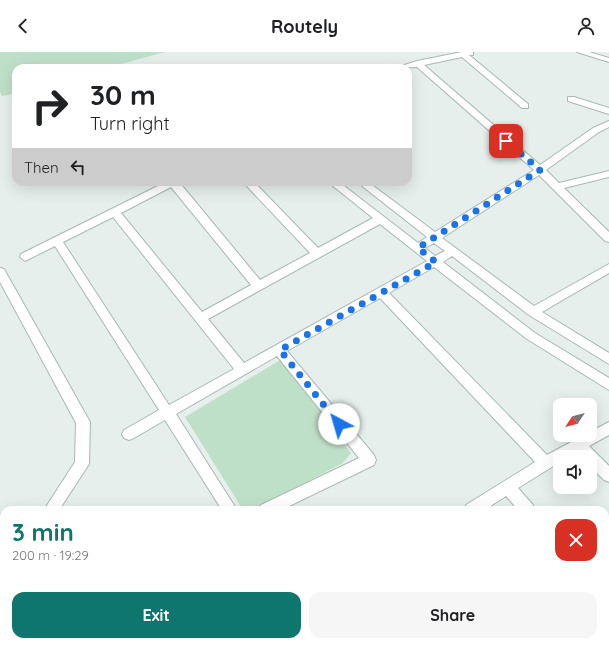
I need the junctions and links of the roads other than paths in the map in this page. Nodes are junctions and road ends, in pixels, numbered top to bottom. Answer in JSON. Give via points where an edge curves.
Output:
{"nodes":[{"id":1,"x":473,"y":52,"type":"edge"},
{"id":2,"x":581,"y":52,"type":"edge"},
{"id":3,"x":463,"y":54,"type":"junction"},
{"id":4,"x":609,"y":60,"type":"edge"},
{"id":5,"x":417,"y":63,"type":"junction"},
{"id":6,"x":412,"y":64,"type":"edge"},
{"id":7,"x":571,"y":99,"type":"dead end"},
{"id":8,"x":525,"y":106,"type":"dead end"},
{"id":9,"x":609,"y":111,"type":"edge"},
{"id":10,"x":609,"y":124,"type":"edge"},
{"id":11,"x":540,"y":170,"type":"junction"},
{"id":12,"x":609,"y":174,"type":"edge"},
{"id":13,"x":166,"y":186,"type":"edge"},
{"id":14,"x":177,"y":186,"type":"edge"},
{"id":15,"x":252,"y":186,"type":"edge"},
{"id":16,"x":338,"y":186,"type":"edge"},
{"id":17,"x":367,"y":186,"type":"edge"},
{"id":18,"x":557,"y":188,"type":"junction"},
{"id":19,"x":115,"y":213,"type":"junction"},
{"id":20,"x":380,"y":219,"type":"junction"},
{"id":21,"x":434,"y":237,"type":"junction"},
{"id":22,"x":609,"y":238,"type":"edge"},
{"id":23,"x":57,"y":241,"type":"junction"},
{"id":24,"x":418,"y":248,"type":"junction"},
{"id":25,"x":453,"y":252,"type":"junction"},
{"id":26,"x":317,"y":254,"type":"junction"},
{"id":27,"x":25,"y":257,"type":"dead end"},
{"id":28,"x":436,"y":262,"type":"junction"},
{"id":29,"x":609,"y":268,"type":"edge"},
{"id":30,"x":0,"y":272,"type":"edge"},
{"id":31,"x":258,"y":286,"type":"junction"},
{"id":32,"x":381,"y":292,"type":"junction"},
{"id":33,"x":533,"y":312,"type":"junction"},
{"id":34,"x":200,"y":318,"type":"junction"},
{"id":35,"x":280,"y":350,"type":"junction"},
{"id":36,"x":609,"y":359,"type":"edge"},
{"id":37,"x":243,"y":371,"type":"junction"},
{"id":38,"x":609,"y":385,"type":"edge"},
{"id":39,"x":168,"y":412,"type":"junction"},
{"id":40,"x":609,"y":428,"type":"edge"},
{"id":41,"x":129,"y":434,"type":"dead end"},
{"id":42,"x":578,"y":445,"type":"junction"},
{"id":43,"x":545,"y":463,"type":"junction"},
{"id":44,"x":609,"y":475,"type":"edge"},
{"id":45,"x":507,"y":488,"type":"junction"},
{"id":46,"x":54,"y":506,"type":"edge"},
{"id":47,"x":227,"y":506,"type":"edge"},
{"id":48,"x":274,"y":506,"type":"edge"},
{"id":49,"x":478,"y":506,"type":"edge"},
{"id":50,"x":524,"y":506,"type":"edge"}],
"edges":[{"from":1,"to":3,"type":"street"},
{"from":2,"to":4,"type":"street"},
{"from":3,"to":5,"type":"street"},
{"from":3,"to":8,"type":"street"},
{"from":5,"to":6,"type":"street"},
{"from":5,"to":11,"type":"street"},
{"from":7,"to":9,"type":"street"},
{"from":10,"to":11,"type":"street","via":[[596,130]]},
{"from":11,"to":18,"type":"street"},
{"from":11,"to":21,"type":"street"},
{"from":12,"to":18,"type":"street"},
{"from":13,"to":19,"type":"street"},
{"from":14,"to":31,"type":"street"},
{"from":15,"to":26,"type":"street"},
{"from":16,"to":20,"type":"street"},
{"from":17,"to":21,"type":"street"},
{"from":18,"to":22,"type":"street"},
{"from":19,"to":23,"type":"street"},
{"from":19,"to":34,"type":"street"},
{"from":20,"to":24,"type":"street"},
{"from":20,"to":26,"type":"street"},
{"from":21,"to":24,"type":"street"},
{"from":21,"to":25,"type":"street"},
{"from":23,"to":27,"type":"street"},
{"from":23,"to":39,"type":"street"},
{"from":24,"to":28,"type":"street"},
{"from":25,"to":28,"type":"street"},
{"from":25,"to":33,"type":"street"},
{"from":26,"to":31,"type":"street"},
{"from":28,"to":32,"type":"street"},
{"from":28,"to":38,"type":"street","via":[[531,336]]},
{"from":29,"to":33,"type":"street"},
{"from":30,"to":46,"type":"street","via":[[83,422],[82,464]]},
{"from":31,"to":34,"type":"street"},
{"from":32,"to":35,"type":"street"},
{"from":32,"to":43,"type":"street"},
{"from":33,"to":36,"type":"street"},
{"from":34,"to":37,"type":"street"},
{"from":35,"to":37,"type":"street"},
{"from":35,"to":48,"type":"street","via":[[369,460]]},
{"from":37,"to":39,"type":"street"},
{"from":39,"to":41,"type":"street"},
{"from":39,"to":47,"type":"street"},
{"from":40,"to":42,"type":"street"},
{"from":42,"to":43,"type":"street"},
{"from":42,"to":44,"type":"street"},
{"from":43,"to":45,"type":"street"},
{"from":45,"to":49,"type":"street"},
{"from":45,"to":50,"type":"street"}]}
